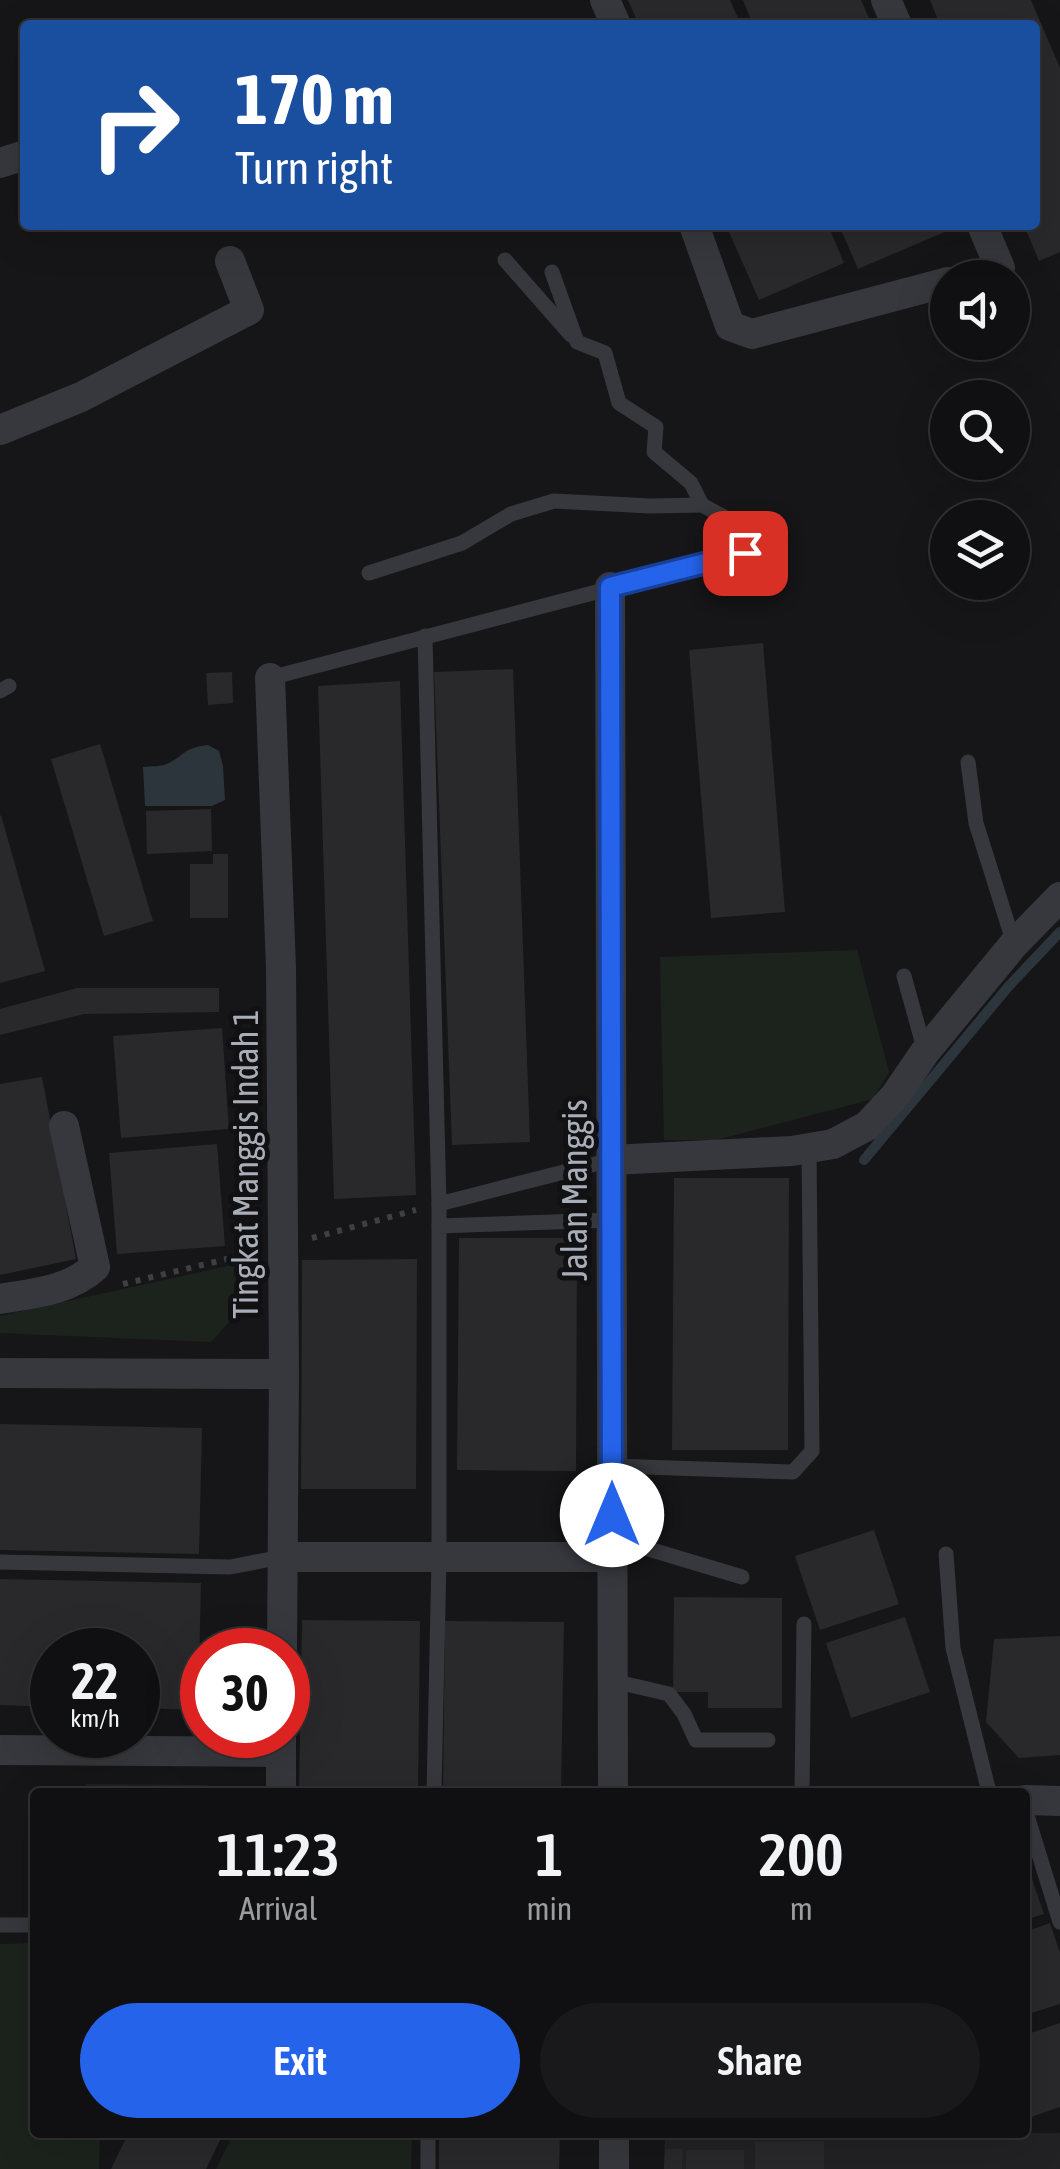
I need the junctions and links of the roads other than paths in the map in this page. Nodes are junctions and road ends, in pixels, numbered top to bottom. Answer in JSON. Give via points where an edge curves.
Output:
{"nodes":[{"id":1,"x":696,"y":230,"type":"edge"},
{"id":2,"x":984,"y":230,"type":"edge"},
{"id":3,"x":506,"y":260,"type":"dead end"},
{"id":4,"x":997,"y":260,"type":"edge"},
{"id":5,"x":230,"y":262,"type":"dead end"},
{"id":6,"x":552,"y":272,"type":"dead end"},
{"id":7,"x":930,"y":287,"type":"edge"},
{"id":8,"x":577,"y":342,"type":"junction"},
{"id":9,"x":0,"y":430,"type":"edge"},
{"id":10,"x":702,"y":504,"type":"junction"},
{"id":11,"x":369,"y":573,"type":"dead end"},
{"id":12,"x":610,"y":587,"type":"junction"},
{"id":13,"x":425,"y":636,"type":"junction"},
{"id":14,"x":270,"y":678,"type":"joint"},
{"id":15,"x":968,"y":762,"type":"dead end"},
{"id":16,"x":1060,"y":897,"type":"edge"},
{"id":17,"x":1014,"y":944,"type":"junction"},
{"id":18,"x":904,"y":976,"type":"dead end"},
{"id":19,"x":925,"y":1052,"type":"junction"},
{"id":20,"x":64,"y":1126,"type":"dead end"},
{"id":21,"x":809,"y":1148,"type":"junction"},
{"id":22,"x":611,"y":1160,"type":"junction"},
{"id":23,"x":439,"y":1204,"type":"junction"},
{"id":24,"x":612,"y":1220,"type":"junction"},
{"id":25,"x":439,"y":1226,"type":"junction"},
{"id":26,"x":0,"y":1299,"type":"edge"},
{"id":27,"x":0,"y":1374,"type":"edge"},
{"id":28,"x":284,"y":1374,"type":"junction"},
{"id":29,"x":612,"y":1466,"type":"junction"},
{"id":30,"x":612,"y":1548,"type":"junction"},
{"id":31,"x":946,"y":1554,"type":"dead end"},
{"id":32,"x":282,"y":1557,"type":"junction"},
{"id":33,"x":439,"y":1558,"type":"junction"},
{"id":34,"x":0,"y":1562,"type":"edge"},
{"id":35,"x":742,"y":1577,"type":"dead end"},
{"id":36,"x":804,"y":1624,"type":"dead end"},
{"id":37,"x":282,"y":1628,"type":"edge"},
{"id":38,"x":613,"y":1681,"type":"junction"},
{"id":39,"x":768,"y":1740,"type":"dead end"},
{"id":40,"x":180,"y":1746,"type":"edge"},
{"id":41,"x":0,"y":1750,"type":"edge"},
{"id":42,"x":281,"y":1758,"type":"edge"},
{"id":43,"x":281,"y":1788,"type":"edge"},
{"id":44,"x":434,"y":1788,"type":"edge"},
{"id":45,"x":613,"y":1788,"type":"edge"},
{"id":46,"x":802,"y":1788,"type":"edge"},
{"id":47,"x":988,"y":1788,"type":"edge"},
{"id":48,"x":1030,"y":1800,"type":"edge"},
{"id":49,"x":1060,"y":1801,"type":"edge"},
{"id":50,"x":1030,"y":1825,"type":"edge"},
{"id":51,"x":1060,"y":1922,"type":"edge"},
{"id":52,"x":0,"y":1925,"type":"edge"},
{"id":53,"x":30,"y":1925,"type":"edge"},
{"id":54,"x":428,"y":2138,"type":"edge"},
{"id":55,"x":614,"y":2138,"type":"edge"},
{"id":56,"x":428,"y":2169,"type":"edge"},
{"id":57,"x":614,"y":2169,"type":"edge"}],
"edges":[{"from":1,"to":7,"type":"street","via":[[730,326],[752,334]]},
{"from":2,"to":4,"type":"street"},
{"from":3,"to":8,"type":"lane"},
{"from":5,"to":9,"type":"street","via":[[249,310],[81,398]]},
{"from":6,"to":8,"type":"lane"},
{"from":8,"to":10,"type":"lane","via":[[605,353],[619,403],[656,427],[654,452],[691,483]]},
{"from":10,"to":11,"type":"lane","via":[[554,501],[511,514],[462,543]]},
{"from":10,"to":12,"type":"lane","via":[[737,524],[745,553]]},
{"from":12,"to":13,"type":"lane"},
{"from":12,"to":22,"type":"street","name":"Jalan Manggis"},
{"from":13,"to":14,"type":"lane"},
{"from":13,"to":23,"type":"lane"},
{"from":14,"to":28,"type":"street","name":"Tingkat Manggis Indah 1","via":[[281,968]]},
{"from":15,"to":17,"type":"lane","via":[[976,822]]},
{"from":16,"to":17,"type":"street"},
{"from":17,"to":19,"type":"street"},
{"from":18,"to":19,"type":"lane"},
{"from":19,"to":21,"type":"street","via":[[867,1126]]},
{"from":20,"to":26,"type":"street","via":[[96,1268],[79,1282]]},
{"from":21,"to":22,"type":"street"},
{"from":21,"to":29,"type":"lane","via":[[812,1451],[794,1472]]},
{"from":22,"to":23,"type":"lane"},
{"from":22,"to":24,"type":"street","name":"Jalan Manggis"},
{"from":23,"to":25,"type":"lane"},
{"from":24,"to":25,"type":"lane"},
{"from":24,"to":29,"type":"street","name":"Jalan Manggis"},
{"from":25,"to":33,"type":"lane"},
{"from":27,"to":28,"type":"street"},
{"from":28,"to":32,"type":"street","name":"Tingkat Manggis Indah 1"},
{"from":29,"to":30,"type":"street","name":"Jalan Manggis"},
{"from":30,"to":33,"type":"street"},
{"from":30,"to":35,"type":"lane"},
{"from":30,"to":38,"type":"street","name":"Jalan Manggis"},
{"from":31,"to":47,"type":"lane","via":[[953,1648]]},
{"from":32,"to":33,"type":"street"},
{"from":32,"to":34,"type":"lane","via":[[230,1567]]},
{"from":32,"to":37,"type":"street","name":"Tingkat Manggis Indah 1"},
{"from":33,"to":44,"type":"lane"},
{"from":36,"to":46,"type":"lane"},
{"from":38,"to":39,"type":"lane","via":[[668,1694],[696,1740]]},
{"from":38,"to":45,"type":"street","name":"Jalan Manggis"},
{"from":40,"to":41,"type":"street"},
{"from":42,"to":43,"type":"street"},
{"from":48,"to":49,"type":"street"},
{"from":50,"to":51,"type":"lane"},
{"from":52,"to":53,"type":"lane"},
{"from":54,"to":56,"type":"lane"},
{"from":55,"to":57,"type":"street"}]}
